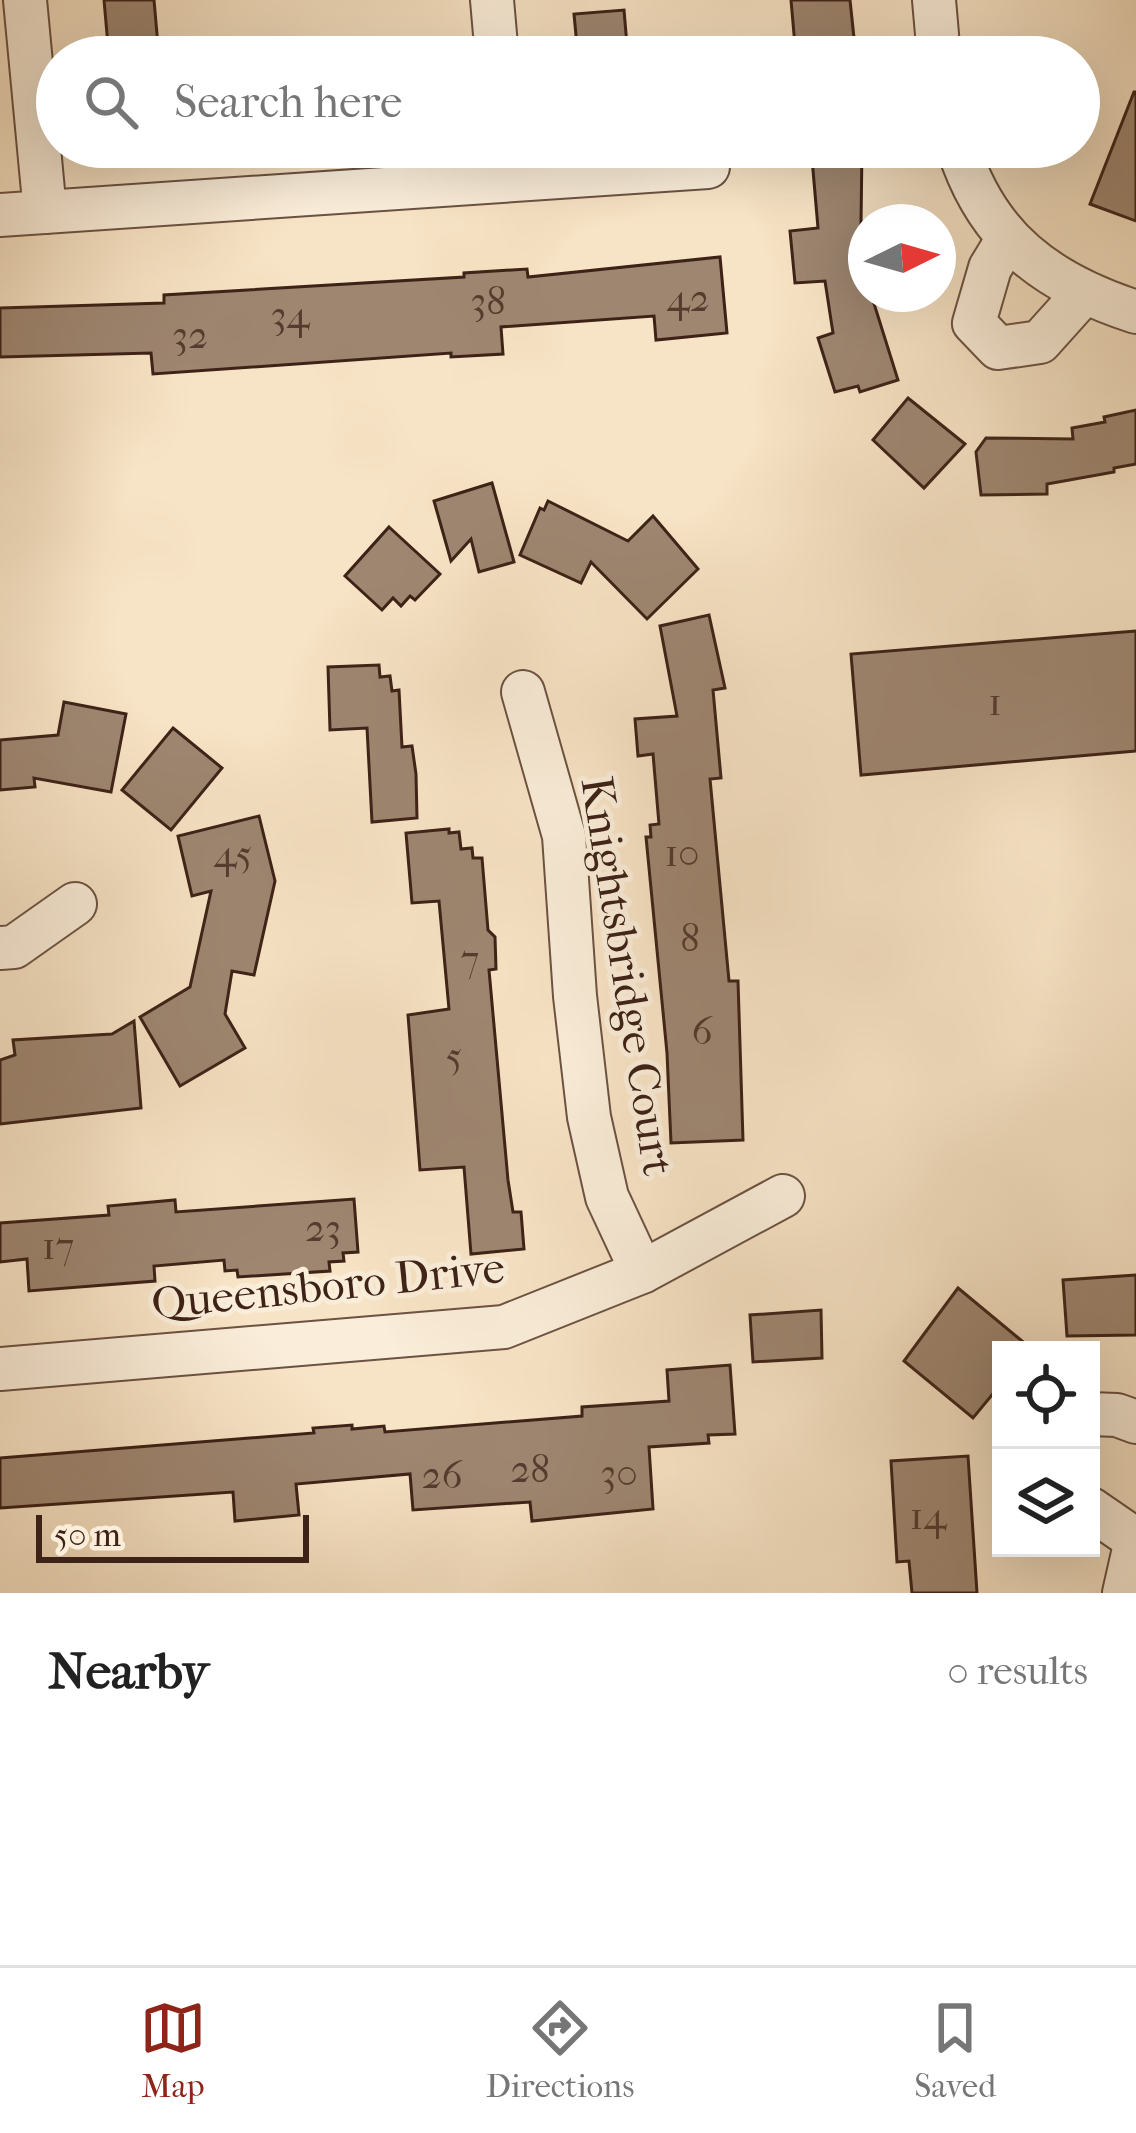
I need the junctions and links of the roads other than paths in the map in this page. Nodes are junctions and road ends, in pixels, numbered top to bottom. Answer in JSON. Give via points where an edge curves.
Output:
{"nodes":[{"id":1,"x":25,"y":0,"type":"edge"},
{"id":2,"x":492,"y":0,"type":"edge"},
{"id":3,"x":934,"y":0,"type":"edge"},
{"id":4,"x":495,"y":36,"type":"edge"},
{"id":5,"x":937,"y":36,"type":"edge"},
{"id":6,"x":36,"y":117,"type":"edge"},
{"id":7,"x":41,"y":168,"type":"edge"},
{"id":8,"x":459,"y":168,"type":"edge"},
{"id":9,"x":965,"y":168,"type":"edge"},
{"id":10,"x":45,"y":212,"type":"junction"},
{"id":11,"x":0,"y":215,"type":"edge"},
{"id":12,"x":1007,"y":240,"type":"junction"},
{"id":13,"x":1084,"y":293,"type":"junction"},
{"id":14,"x":1136,"y":313,"type":"edge"},
{"id":15,"x":523,"y":692,"type":"dead end"},
{"id":16,"x":75,"y":904,"type":"dead end"},
{"id":17,"x":0,"y":948,"type":"edge"},
{"id":18,"x":783,"y":1196,"type":"dead end"},
{"id":19,"x":642,"y":1272,"type":"junction"},
{"id":20,"x":0,"y":1369,"type":"edge"},
{"id":21,"x":1100,"y":1414,"type":"edge"},
{"id":22,"x":1136,"y":1422,"type":"edge"},
{"id":23,"x":1100,"y":1515,"type":"edge"},
{"id":24,"x":1124,"y":1593,"type":"edge"}],
"edges":[{"from":1,"to":6,"type":"street"},
{"from":2,"to":4,"type":"street"},
{"from":3,"to":5,"type":"street"},
{"from":7,"to":10,"type":"street"},
{"from":8,"to":10,"type":"street"},
{"from":9,"to":12,"type":"street"},
{"from":10,"to":11,"type":"street"},
{"from":12,"to":13,"type":"street"},
{"from":12,"to":13,"type":"street","via":[[974,323],[998,348],[1040,342]]},
{"from":13,"to":14,"type":"street"},
{"from":15,"to":19,"type":"street","name":"Knightsbridge Court","via":[[564,836],[589,1117],[607,1197]]},
{"from":16,"to":17,"type":"street","via":[[14,947]]},
{"from":18,"to":19,"type":"street","name":"Queensboro Drive"},
{"from":19,"to":20,"type":"street","name":"Queensboro Drive","via":[[505,1327]]},
{"from":21,"to":22,"type":"street"},
{"from":23,"to":24,"type":"street","via":[[1136,1540]]}]}
